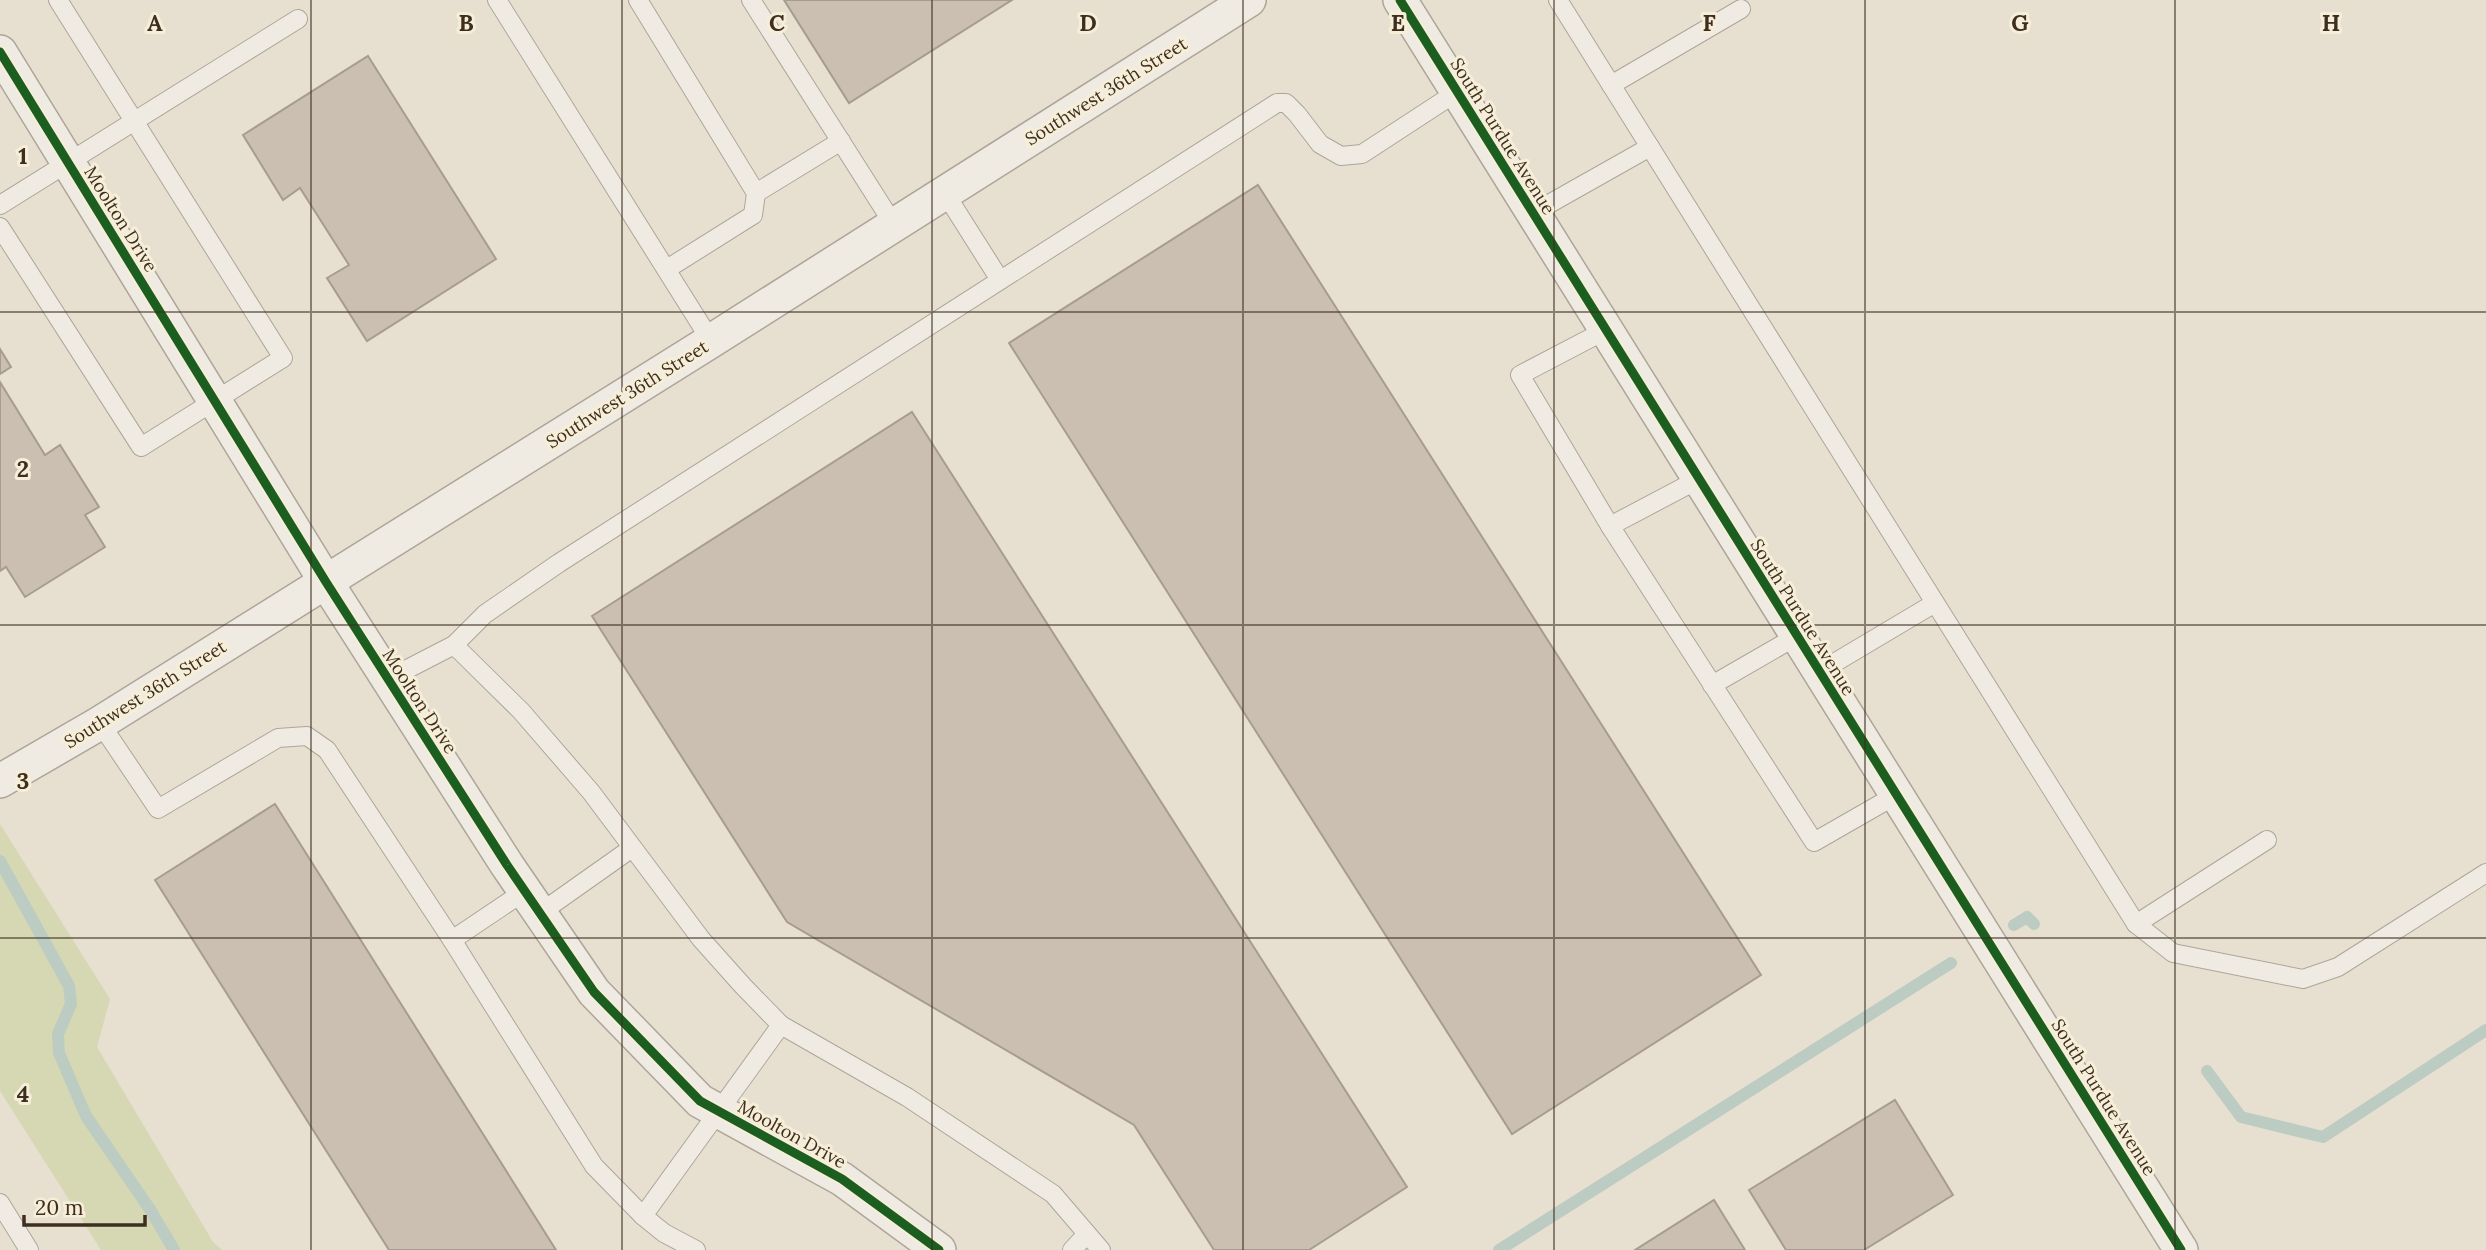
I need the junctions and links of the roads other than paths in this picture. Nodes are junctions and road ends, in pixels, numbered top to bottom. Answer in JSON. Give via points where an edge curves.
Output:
{"nodes":[{"id":1,"x":58,"y":0,"type":"edge"},
{"id":2,"x":497,"y":0,"type":"edge"},
{"id":3,"x":638,"y":0,"type":"edge"},
{"id":4,"x":751,"y":0,"type":"edge"},
{"id":5,"x":1249,"y":0,"type":"edge"},
{"id":6,"x":1400,"y":0,"type":"edge"},
{"id":7,"x":1558,"y":0,"type":"edge"},
{"id":8,"x":1741,"y":9,"type":"dead end"},
{"id":9,"x":299,"y":19,"type":"dead end"},
{"id":10,"x":0,"y":52,"type":"edge"},
{"id":11,"x":1611,"y":85,"type":"junction"},
{"id":12,"x":1457,"y":92,"type":"junction"},
{"id":13,"x":135,"y":121,"type":"junction"},
{"id":14,"x":841,"y":141,"type":"junction"},
{"id":15,"x":1650,"y":147,"type":"junction"},
{"id":16,"x":68,"y":163,"type":"junction"},
{"id":17,"x":756,"y":193,"type":"junction"},
{"id":18,"x":945,"y":193,"type":"junction"},
{"id":19,"x":0,"y":205,"type":"edge"},
{"id":20,"x":1533,"y":214,"type":"junction"},
{"id":21,"x":894,"y":225,"type":"junction"},
{"id":22,"x":0,"y":227,"type":"edge"},
{"id":23,"x":667,"y":269,"type":"junction"},
{"id":24,"x":1000,"y":280,"type":"junction"},
{"id":25,"x":1606,"y":330,"type":"junction"},
{"id":26,"x":711,"y":341,"type":"junction"},
{"id":27,"x":215,"y":402,"type":"junction"},
{"id":28,"x":1699,"y":479,"type":"junction"},
{"id":29,"x":1610,"y":526,"type":"junction"},
{"id":30,"x":326,"y":582,"type":"junction"},
{"id":31,"x":1935,"y":603,"type":"junction"},
{"id":32,"x":1797,"y":636,"type":"junction"},
{"id":33,"x":454,"y":645,"type":"junction"},
{"id":34,"x":1819,"y":672,"type":"junction"},
{"id":35,"x":388,"y":680,"type":"junction"},
{"id":36,"x":1712,"y":685,"type":"junction"},
{"id":37,"x":100,"y":723,"type":"junction"},
{"id":38,"x":2,"y":780,"type":"edge"},
{"id":39,"x":1896,"y":794,"type":"junction"},
{"id":40,"x":2267,"y":840,"type":"dead end"},
{"id":41,"x":632,"y":848,"type":"junction"},
{"id":42,"x":2486,"y":873,"type":"edge"},
{"id":43,"x":532,"y":902,"type":"junction"},
{"id":44,"x":2136,"y":924,"type":"junction"},
{"id":45,"x":452,"y":940,"type":"junction"},
{"id":46,"x":781,"y":1024,"type":"junction"},
{"id":47,"x":720,"y":1112,"type":"junction"},
{"id":48,"x":0,"y":1203,"type":"edge"},
{"id":49,"x":643,"y":1216,"type":"junction"},
{"id":50,"x":1087,"y":1234,"type":"junction"},
{"id":51,"x":29,"y":1250,"type":"edge"},
{"id":52,"x":696,"y":1250,"type":"edge"},
{"id":53,"x":939,"y":1250,"type":"edge"},
{"id":54,"x":1072,"y":1250,"type":"edge"},
{"id":55,"x":1101,"y":1250,"type":"edge"},
{"id":56,"x":2180,"y":1250,"type":"edge"}],
"edges":[{"from":1,"to":13,"type":"lane"},
{"from":2,"to":23,"type":"lane"},
{"from":3,"to":17,"type":"lane"},
{"from":4,"to":14,"type":"lane"},
{"from":5,"to":18,"type":"street","name":"Southwest 36th Street"},
{"from":6,"to":12,"type":"street","name":"South Purdue Avenue"},
{"from":7,"to":11,"type":"lane"},
{"from":8,"to":11,"type":"lane"},
{"from":9,"to":13,"type":"lane"},
{"from":10,"to":16,"type":"street","name":"Moolton Drive"},
{"from":11,"to":15,"type":"lane"},
{"from":12,"to":20,"type":"street","name":"South Purdue Avenue"},
{"from":12,"to":24,"type":"lane","via":[[1362,154],[1341,156],[1320,144],[1286,103],[1277,103]]},
{"from":13,"to":16,"type":"lane"},
{"from":13,"to":27,"type":"lane","via":[[283,358]]},
{"from":14,"to":17,"type":"lane"},
{"from":14,"to":21,"type":"lane"},
{"from":15,"to":20,"type":"lane"},
{"from":15,"to":31,"type":"lane"},
{"from":16,"to":19,"type":"lane"},
{"from":16,"to":27,"type":"street","name":"Moolton Drive"},
{"from":17,"to":23,"type":"lane","via":[[753,215]]},
{"from":18,"to":21,"type":"street","name":"Southwest 36th Street"},
{"from":18,"to":24,"type":"lane"},
{"from":20,"to":25,"type":"street","name":"South Purdue Avenue"},
{"from":21,"to":26,"type":"street","name":"Southwest 36th Street"},
{"from":22,"to":27,"type":"lane","via":[[141,447]]},
{"from":23,"to":26,"type":"lane"},
{"from":24,"to":33,"type":"lane","via":[[559,563],[485,614]]},
{"from":25,"to":28,"type":"street","name":"South Purdue Avenue"},
{"from":25,"to":29,"type":"lane","via":[[1520,375]]},
{"from":26,"to":30,"type":"street","name":"Southwest 36th Street"},
{"from":27,"to":30,"type":"street","name":"Moolton Drive"},
{"from":28,"to":29,"type":"lane"},
{"from":28,"to":32,"type":"street","name":"South Purdue Avenue"},
{"from":29,"to":36,"type":"lane"},
{"from":30,"to":35,"type":"street","name":"Moolton Drive"},
{"from":30,"to":37,"type":"street","name":"Southwest 36th Street"},
{"from":31,"to":34,"type":"lane"},
{"from":31,"to":44,"type":"lane"},
{"from":32,"to":34,"type":"street","name":"South Purdue Avenue"},
{"from":32,"to":36,"type":"lane"},
{"from":33,"to":35,"type":"lane"},
{"from":33,"to":41,"type":"lane","via":[[521,711]]},
{"from":34,"to":39,"type":"street","name":"South Purdue Avenue"},
{"from":35,"to":43,"type":"street","name":"Moolton Drive"},
{"from":36,"to":39,"type":"lane","via":[[1814,842]]},
{"from":37,"to":38,"type":"street","name":"Southwest 36th Street"},
{"from":37,"to":45,"type":"lane","via":[[158,809],[278,737],[307,736],[327,750]]},
{"from":39,"to":56,"type":"street","name":"South Purdue Avenue"},
{"from":40,"to":44,"type":"lane"},
{"from":41,"to":43,"type":"lane"},
{"from":41,"to":46,"type":"lane","via":[[701,939]]},
{"from":42,"to":44,"type":"lane","via":[[2338,967],[2303,979],[2173,953]]},
{"from":43,"to":45,"type":"lane"},
{"from":43,"to":47,"type":"street","name":"Moolton Drive","via":[[594,992],[701,1101]]},
{"from":45,"to":49,"type":"lane","via":[[594,1166]]},
{"from":46,"to":47,"type":"lane"},
{"from":46,"to":50,"type":"lane","via":[[907,1097],[1053,1194]]},
{"from":47,"to":49,"type":"lane"},
{"from":47,"to":53,"type":"street","name":"Moolton Drive","via":[[842,1179]]},
{"from":48,"to":51,"type":"lane"},
{"from":49,"to":52,"type":"lane"},
{"from":50,"to":54,"type":"lane"},
{"from":50,"to":55,"type":"lane"}]}
